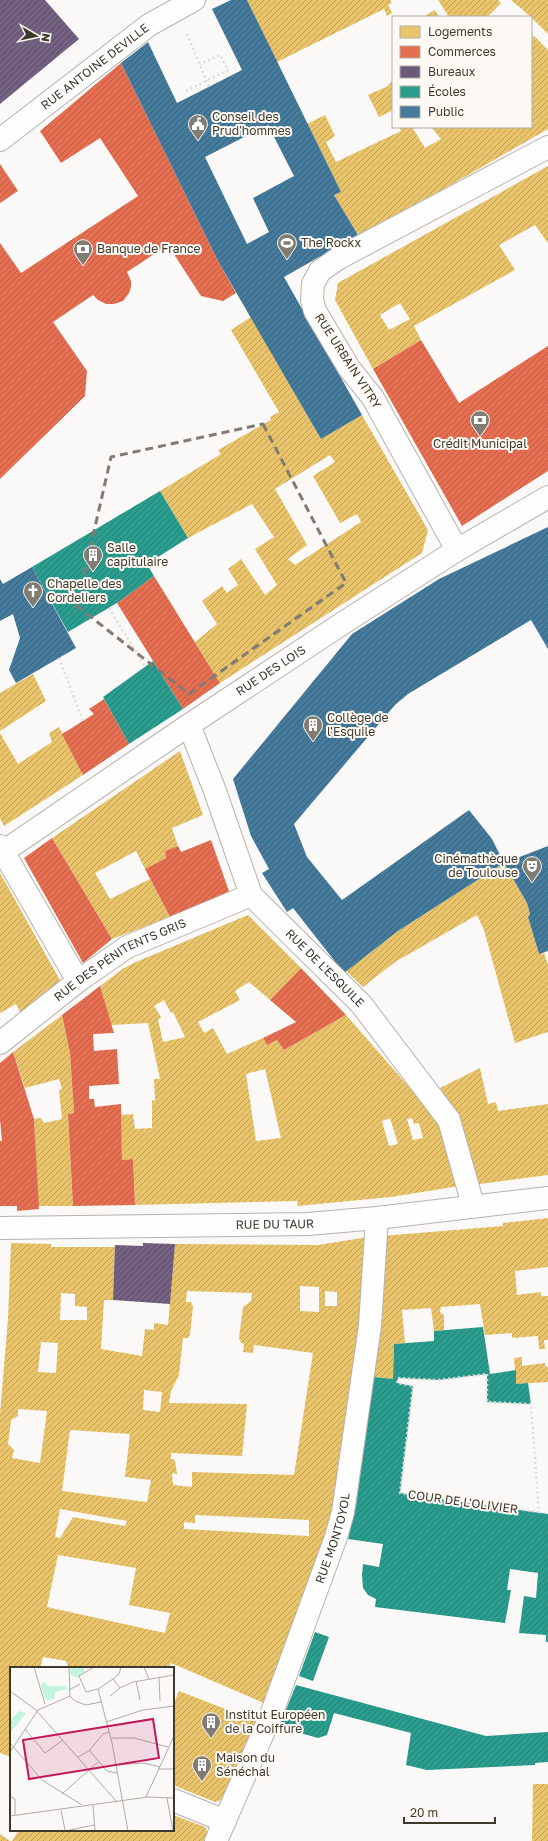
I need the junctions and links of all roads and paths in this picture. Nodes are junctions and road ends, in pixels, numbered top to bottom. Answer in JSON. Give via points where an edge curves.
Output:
{"nodes":[{"id":1,"x":194,"y":0,"type":"edge"},
{"id":2,"x":185,"y":31,"type":"dead end"},
{"id":3,"x":200,"y":64,"type":"junction"},
{"id":4,"x":207,"y":81,"type":"junction"},
{"id":5,"x":210,"y":87,"type":"dead end"},
{"id":6,"x":186,"y":91,"type":"dead end"},
{"id":7,"x":0,"y":140,"type":"edge"},
{"id":8,"x":548,"y":147,"type":"edge"},
{"id":9,"x":548,"y":497,"type":"edge"},
{"id":10,"x":457,"y":550,"type":"junction"},
{"id":11,"x":109,"y":608,"type":"dead end"},
{"id":12,"x":59,"y":658,"type":"dead end"},
{"id":13,"x":145,"y":667,"type":"dead end"},
{"id":14,"x":83,"y":721,"type":"dead end"},
{"id":15,"x":189,"y":725,"type":"junction"},
{"id":16,"x":1,"y":851,"type":"edge"},
{"id":17,"x":251,"y":895,"type":"junction"},
{"id":18,"x":78,"y":981,"type":"junction"},
{"id":19,"x":0,"y":1042,"type":"edge"},
{"id":20,"x":548,"y":1198,"type":"edge"},
{"id":21,"x":473,"y":1205,"type":"junction"},
{"id":22,"x":377,"y":1218,"type":"junction"},
{"id":23,"x":0,"y":1228,"type":"edge"},
{"id":24,"x":531,"y":1404,"type":"joint"},
{"id":25,"x":174,"y":1800,"type":"edge"},
{"id":26,"x":225,"y":1820,"type":"junction"},
{"id":27,"x":216,"y":1841,"type":"edge"}],
"edges":[{"from":1,"to":7,"type":"street","name":"RUE ANTOINE DEVILLE","via":[[149,25]]},
{"from":2,"to":3,"type":"path"},
{"from":3,"to":4,"type":"path"},
{"from":3,"to":4,"type":"path","via":[[220,55],[228,70]]},
{"from":4,"to":5,"type":"path"},
{"from":4,"to":6,"type":"path"},
{"from":8,"to":10,"type":"street","name":"RUE URBAIN VITRY","via":[[339,258],[320,271],[313,284],[312,300],[315,310],[349,368],[372,398]]},
{"from":9,"to":10,"type":"street","name":"RUE DES LOIS"},
{"from":10,"to":15,"type":"street","name":"RUE DES LOIS"},
{"from":11,"to":13,"type":"path"},
{"from":12,"to":14,"type":"path"},
{"from":15,"to":16,"type":"street","name":"RUE DES LOIS"},
{"from":15,"to":17,"type":"street","name":"RUE DE L'ESQUILE"},
{"from":16,"to":18,"type":"street"},
{"from":17,"to":18,"type":"street","name":"RUE DES PÉNITENTS GRIS","via":[[127,947]]},
{"from":17,"to":21,"type":"street","name":"RUE DE L'ESQUILE","via":[[361,1004],[449,1120]]},
{"from":18,"to":19,"type":"street","name":"RUE DES PÉNITENTS GRIS"},
{"from":20,"to":21,"type":"street","name":"RUE DU TAUR"},
{"from":21,"to":22,"type":"street","name":"RUE DU TAUR"},
{"from":22,"to":23,"type":"street","name":"RUE DU TAUR","via":[[308,1224]]},
{"from":22,"to":26,"type":"street","name":"RUE MONTOYOL","via":[[370,1326],[343,1512],[271,1715]]},
{"from":24,"to":24,"type":"path","name":"COUR DE L'OLIVIER","via":[[539,1512],[400,1493],[413,1386],[397,1383],[398,1378],[438,1380],[487,1374],[487,1402]]},
{"from":25,"to":26,"type":"street"},
{"from":26,"to":27,"type":"street","name":"RUE MONTOYOL"}]}
